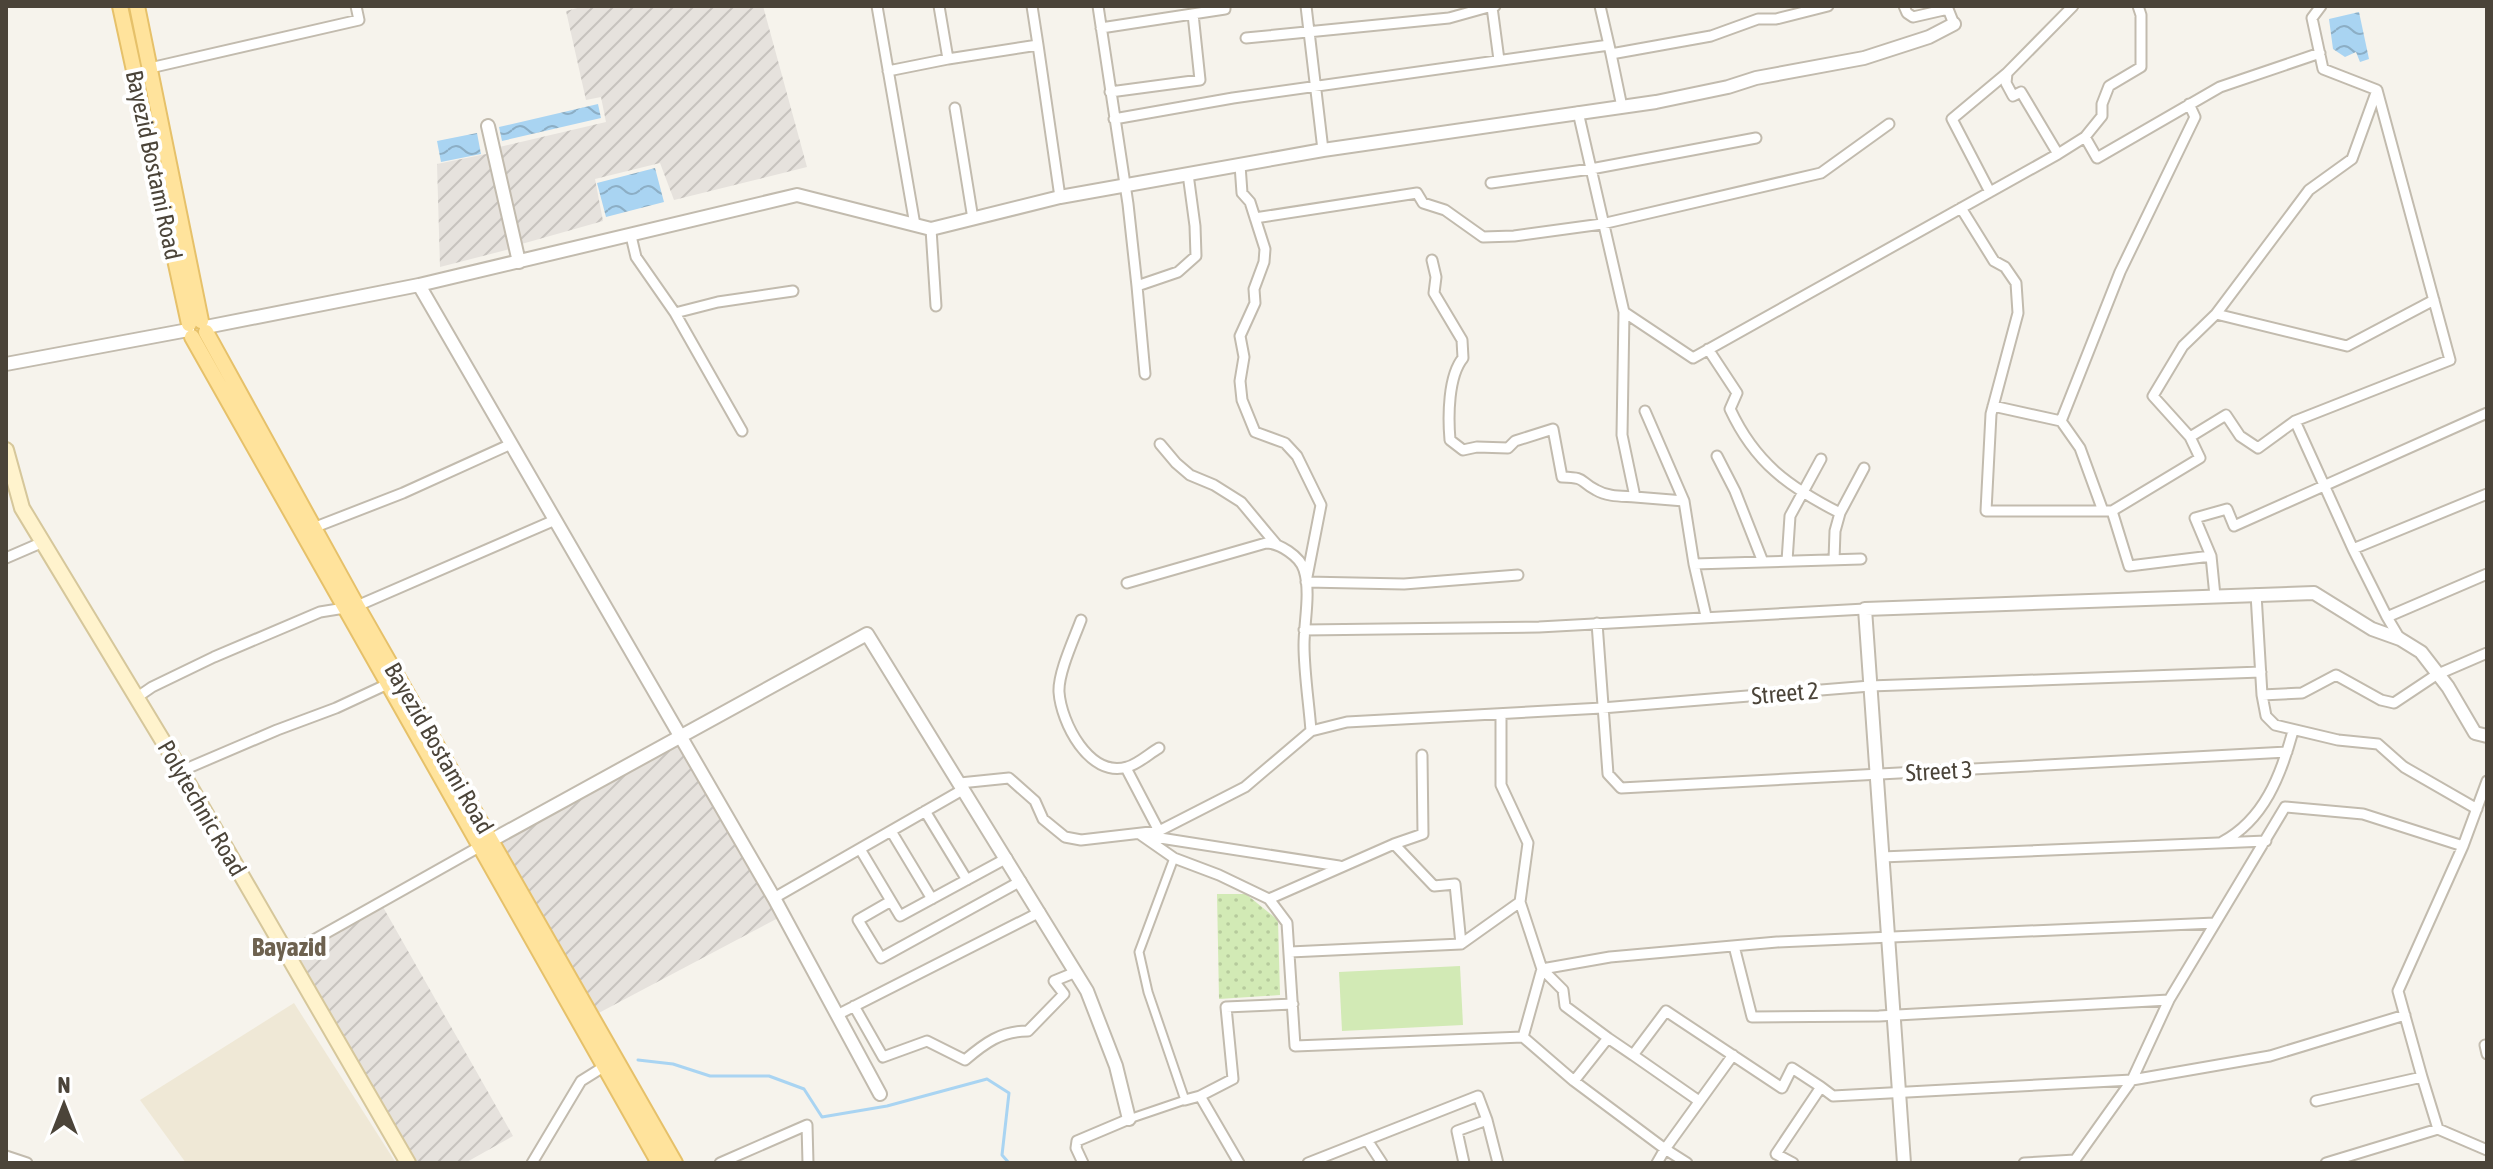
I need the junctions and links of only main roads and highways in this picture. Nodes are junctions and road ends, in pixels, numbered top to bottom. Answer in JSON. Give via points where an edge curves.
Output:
{"nodes":[{"id":1,"x":120,"y":6,"type":"edge"},
{"id":2,"x":137,"y":6,"type":"edge"},
{"id":3,"x":197,"y":329,"type":"junction"},
{"id":4,"x":6,"y":450,"type":"edge"},
{"id":5,"x":351,"y":608,"type":"junction"},
{"id":6,"x":485,"y":843,"type":"junction"},
{"id":7,"x":408,"y":1163,"type":"edge"},
{"id":8,"x":659,"y":1163,"type":"edge"},
{"id":9,"x":675,"y":1163,"type":"edge"}],
"edges":[{"from":1,"to":3,"type":"main road","name":"Bayezid Bostami Road"},
{"from":2,"to":3,"type":"main road","name":"Bayezid Bostami Road"},
{"from":3,"to":5,"type":"main road","name":"Bayezid Bostami Road"},
{"from":3,"to":5,"type":"main road","name":"Bayezid Bostami Road","via":[[313,528]]},
{"from":4,"to":7,"type":"main road","name":"Polytechnic Road","via":[[22,508]]},
{"from":5,"to":6,"type":"main road","name":"Bayezid Bostami Road"},
{"from":6,"to":8,"type":"main road","name":"Bayezid Bostami Road"},
{"from":6,"to":9,"type":"main road","name":"Bayezid Bostami Road"}]}
